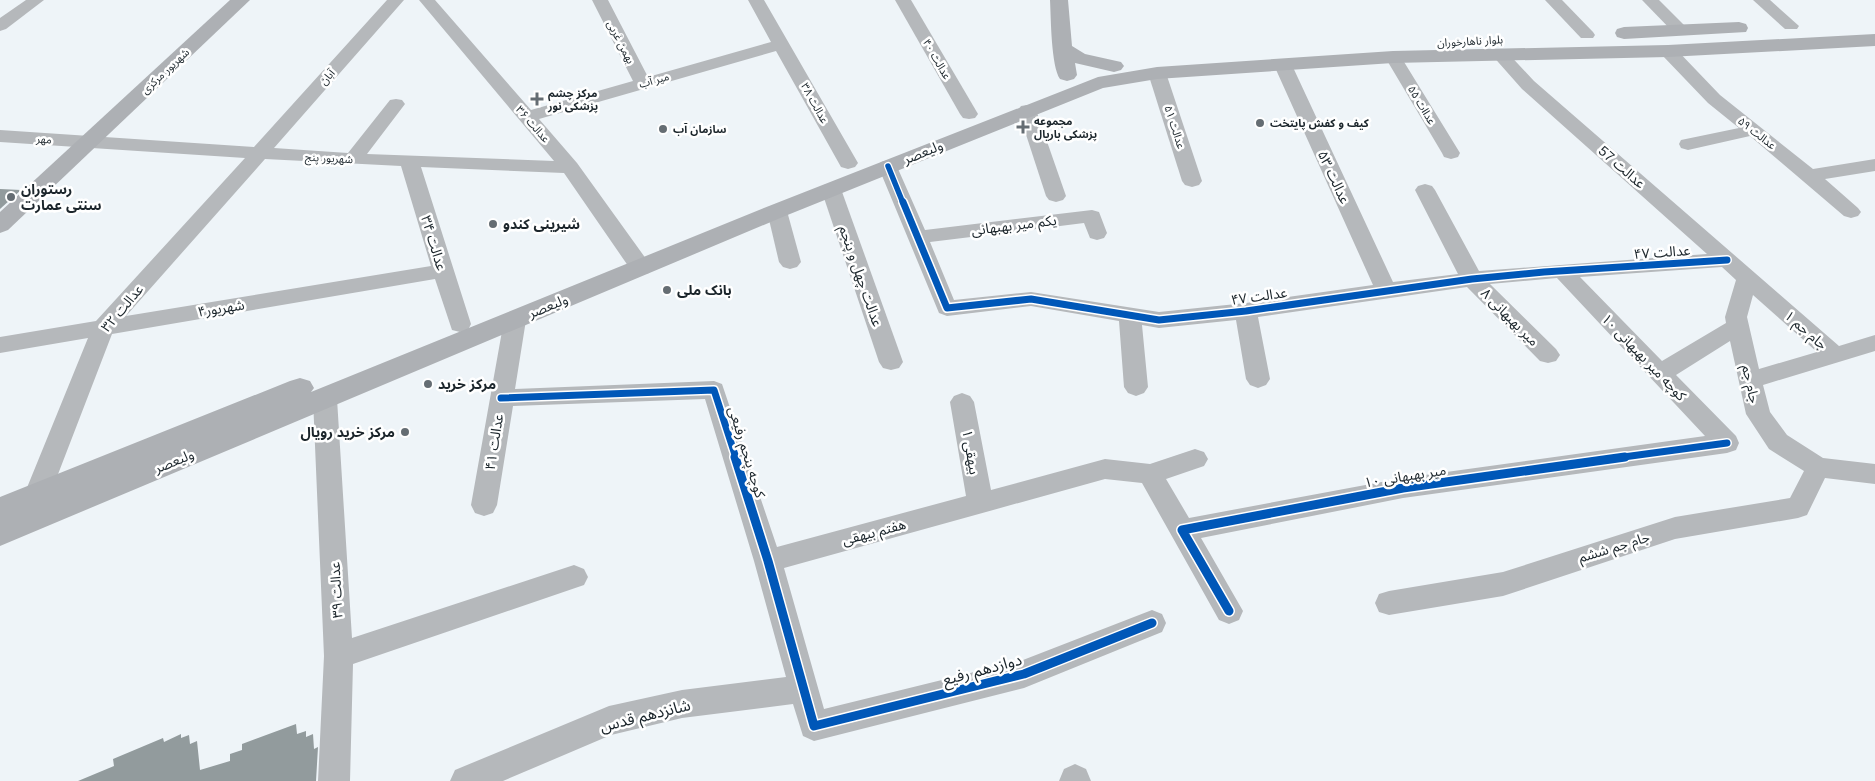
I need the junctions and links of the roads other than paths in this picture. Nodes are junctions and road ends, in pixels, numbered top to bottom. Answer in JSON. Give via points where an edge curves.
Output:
{"nodes":[{"id":1,"x":36,"y":0,"type":"edge"},
{"id":2,"x":241,"y":0,"type":"edge"},
{"id":3,"x":396,"y":0,"type":"edge"},
{"id":4,"x":427,"y":0,"type":"edge"},
{"id":5,"x":600,"y":0,"type":"edge"},
{"id":6,"x":756,"y":0,"type":"edge"},
{"id":7,"x":1059,"y":0,"type":"edge"},
{"id":8,"x":1553,"y":0,"type":"edge"},
{"id":9,"x":1650,"y":0,"type":"edge"},
{"id":10,"x":1761,"y":0,"type":"edge"},
{"id":11,"x":904,"y":1,"type":"edge"},
{"id":12,"x":1799,"y":25,"type":"joint"},
{"id":13,"x":0,"y":26,"type":"edge"},
{"id":14,"x":1681,"y":31,"type":"junction"},
{"id":15,"x":1587,"y":35,"type":"junction"},
{"id":16,"x":1875,"y":40,"type":"edge"},
{"id":17,"x":782,"y":44,"type":"junction"},
{"id":18,"x":1492,"y":47,"type":"junction"},
{"id":19,"x":1063,"y":49,"type":"junction"},
{"id":20,"x":1668,"y":51,"type":"junction"},
{"id":21,"x":1544,"y":53,"type":"junction"},
{"id":22,"x":1394,"y":57,"type":"junction"},
{"id":23,"x":1282,"y":63,"type":"junction"},
{"id":24,"x":1114,"y":66,"type":"junction"},
{"id":25,"x":1157,"y":73,"type":"junction"},
{"id":26,"x":1067,"y":75,"type":"junction"},
{"id":27,"x":1098,"y":82,"type":"joint"},
{"id":28,"x":643,"y":83,"type":"junction"},
{"id":29,"x":1528,"y":85,"type":"junction"},
{"id":30,"x":396,"y":104,"type":"dead end"},
{"id":31,"x":1028,"y":110,"type":"junction"},
{"id":32,"x":969,"y":114,"type":"junction"},
{"id":33,"x":526,"y":117,"type":"junction"},
{"id":34,"x":1753,"y":130,"type":"junction"},
{"id":35,"x":0,"y":136,"type":"edge"},
{"id":36,"x":88,"y":142,"type":"junction"},
{"id":37,"x":1688,"y":144,"type":"dead end"},
{"id":38,"x":1451,"y":153,"type":"dead end"},
{"id":39,"x":259,"y":154,"type":"junction"},
{"id":40,"x":353,"y":159,"type":"junction"},
{"id":41,"x":409,"y":161,"type":"junction"},
{"id":42,"x":848,"y":163,"type":"junction"},
{"id":43,"x":1875,"y":165,"type":"edge"},
{"id":44,"x":570,"y":166,"type":"junction"},
{"id":45,"x":888,"y":166,"type":"junction"},
{"id":46,"x":1809,"y":176,"type":"junction"},
{"id":47,"x":1192,"y":182,"type":"dead end"},
{"id":48,"x":831,"y":189,"type":"junction"},
{"id":49,"x":1425,"y":190,"type":"dead end"},
{"id":50,"x":1056,"y":196,"type":"dead end"},
{"id":51,"x":777,"y":211,"type":"junction"},
{"id":52,"x":1851,"y":212,"type":"dead end"},
{"id":53,"x":0,"y":225,"type":"edge"},
{"id":54,"x":1097,"y":233,"type":"dead end"},
{"id":55,"x":918,"y":237,"type":"junction"},
{"id":56,"x":1727,"y":260,"type":"junction"},
{"id":57,"x":636,"y":261,"type":"junction"},
{"id":58,"x":790,"y":262,"type":"dead end"},
{"id":59,"x":443,"y":271,"type":"junction"},
{"id":60,"x":1562,"y":271,"type":"junction"},
{"id":61,"x":1747,"y":278,"type":"junction"},
{"id":62,"x":1472,"y":279,"type":"junction"},
{"id":63,"x":1386,"y":290,"type":"junction"},
{"id":64,"x":1246,"y":311,"type":"junction"},
{"id":65,"x":1130,"y":315,"type":"junction"},
{"id":66,"x":515,"y":320,"type":"junction"},
{"id":67,"x":460,"y":324,"type":"junction"},
{"id":68,"x":1738,"y":326,"type":"junction"},
{"id":69,"x":103,"y":328,"type":"junction"},
{"id":70,"x":1875,"y":343,"type":"edge"},
{"id":71,"x":0,"y":345,"type":"edge"},
{"id":72,"x":1548,"y":354,"type":"dead end"},
{"id":73,"x":1834,"y":355,"type":"junction"},
{"id":74,"x":891,"y":362,"type":"dead end"},
{"id":75,"x":1660,"y":373,"type":"junction"},
{"id":76,"x":1762,"y":377,"type":"dead end"},
{"id":77,"x":1258,"y":379,"type":"dead end"},
{"id":78,"x":1136,"y":387,"type":"dead end"},
{"id":79,"x":502,"y":398,"type":"junction"},
{"id":80,"x":325,"y":399,"type":"junction"},
{"id":81,"x":962,"y":402,"type":"dead end"},
{"id":82,"x":1727,"y":443,"type":"joint"},
{"id":83,"x":1195,"y":459,"type":"dead end"},
{"id":84,"x":1818,"y":467,"type":"junction"},
{"id":85,"x":1150,"y":474,"type":"junction"},
{"id":86,"x":1875,"y":474,"type":"edge"},
{"id":87,"x":36,"y":495,"type":"junction"},
{"id":88,"x":980,"y":503,"type":"junction"},
{"id":89,"x":484,"y":505,"type":"dead end"},
{"id":90,"x":0,"y":510,"type":"edge"},
{"id":91,"x":1182,"y":530,"type":"junction"},
{"id":92,"x":0,"y":533,"type":"edge"},
{"id":93,"x":768,"y":561,"type":"junction"},
{"id":94,"x":574,"y":578,"type":"dead end"},
{"id":95,"x":1389,"y":603,"type":"dead end"},
{"id":96,"x":1229,"y":611,"type":"dead end"},
{"id":97,"x":1152,"y":623,"type":"dead end"},
{"id":98,"x":339,"y":656,"type":"junction"},
{"id":99,"x":803,"y":689,"type":"junction"},
{"id":100,"x":814,"y":726,"type":"joint"},
{"id":101,"x":334,"y":781,"type":"edge"},
{"id":102,"x":466,"y":781,"type":"edge"}],
"edges":[{"from":1,"to":13,"type":"street"},
{"from":2,"to":36,"type":"main road","name":"شهریور مرکزی"},
{"from":3,"to":39,"type":"street","name":"آبان"},
{"from":4,"to":33,"type":"street","name":"عدالت ۳۶"},
{"from":5,"to":28,"type":"street","name":"بهمن غربی"},
{"from":6,"to":17,"type":"street","name":"عدالت ۳۸"},
{"from":7,"to":19,"type":"main road"},
{"from":8,"to":15,"type":"street"},
{"from":9,"to":14,"type":"street"},
{"from":10,"to":12,"type":"street"},
{"from":11,"to":32,"type":"street","name":"عدالت ۴۰"},
{"from":12,"to":14,"type":"main road","name":"بلوار ناهارخوران"},
{"from":14,"to":15,"type":"main road","name":"بلوار ناهارخوران"},
{"from":15,"to":18,"type":"main road","name":"بلوار ناهارخوران"},
{"from":16,"to":20,"type":"main road","name":"بلوار ناهارخوران"},
{"from":17,"to":28,"type":"street","name":"میر آب"},
{"from":17,"to":42,"type":"street","name":"عدالت ۳۸"},
{"from":18,"to":21,"type":"main road","name":"بلوار ناهارخوران"},
{"from":18,"to":22,"type":"main road","name":"بلوار ناهارخوران"},
{"from":18,"to":24,"type":"main road","name":"بلوار ناهارخوران","via":[[1192,56]]},
{"from":18,"to":29,"type":"street","name":"عدالت 57"},
{"from":19,"to":24,"type":"main road","via":[[1080,58]]},
{"from":19,"to":26,"type":"main road"},
{"from":20,"to":21,"type":"main road","name":"بلوار ناهارخوران"},
{"from":20,"to":34,"type":"street","name":"عدالت ۵۹","via":[[1714,99]]},
{"from":21,"to":29,"type":"street","via":[[1530,68]]},
{"from":22,"to":23,"type":"main road","name":"بلوار ناهارخوران"},
{"from":22,"to":38,"type":"street","name":"عداات ۵۵"},
{"from":23,"to":25,"type":"main road","name":"بلوار ناهارخوران"},
{"from":23,"to":63,"type":"street","name":"عدالت ۵۳"},
{"from":24,"to":26,"type":"main road","name":"بلوار ناهارخوران"},
{"from":25,"to":27,"type":"main road","name":"بلوار ناهارخوران"},
{"from":25,"to":47,"type":"street","name":"عدالت ۵۱"},
{"from":26,"to":32,"type":"main road","name":"ولیعصر"},
{"from":27,"to":31,"type":"main road","name":"ولیعصر"},
{"from":28,"to":33,"type":"street","name":"میر آب"},
{"from":29,"to":56,"type":"street","name":"عدالت 57"},
{"from":30,"to":40,"type":"street"},
{"from":31,"to":45,"type":"main road","name":"ولیعصر"},
{"from":31,"to":50,"type":"street"},
{"from":32,"to":42,"type":"main road","name":"ولیعصر"},
{"from":33,"to":44,"type":"street","name":"عدالت ۳۶"},
{"from":34,"to":37,"type":"street"},
{"from":34,"to":46,"type":"street","name":"عدالت ۵۹"},
{"from":35,"to":36,"type":"street","name":"مهر"},
{"from":36,"to":39,"type":"street","name":"شهریور پنج"},
{"from":36,"to":53,"type":"main road","name":"شهریور مرکزی"},
{"from":39,"to":40,"type":"street","name":"شهریور پنج"},
{"from":39,"to":69,"type":"street","name":"عدالت ۳۲"},
{"from":40,"to":41,"type":"street","name":"شهریور پنج"},
{"from":41,"to":44,"type":"street","name":"شهریور پنج"},
{"from":41,"to":59,"type":"street","name":"عدالت ۳۴"},
{"from":42,"to":57,"type":"main road","name":"ولیعصر"},
{"from":43,"to":46,"type":"street"},
{"from":44,"to":57,"type":"street","name":"عدالت ۳۶"},
{"from":45,"to":48,"type":"main road","name":"ولیعصر"},
{"from":45,"to":55,"type":"street","name":"عدالت ۴۷"},
{"from":46,"to":52,"type":"street","name":"عدالت ۵۹"},
{"from":48,"to":51,"type":"main road","name":"ولیعصر"},
{"from":48,"to":74,"type":"street","name":"عدالت چهل و پنجم"},
{"from":49,"to":62,"type":"street","name":"۸ میر بهبهانی"},
{"from":51,"to":57,"type":"main road","name":"ولیعصر"},
{"from":51,"to":58,"type":"street"},
{"from":54,"to":55,"type":"street","name":"یکم میر بهبهانی","via":[[1092,216]]},
{"from":55,"to":65,"type":"street","name":"عدالت ۴۷","via":[[947,308],[1031,299]]},
{"from":56,"to":60,"type":"street","name":"عدالت ۴۷"},
{"from":56,"to":61,"type":"street","name":"عدالت 57"},
{"from":57,"to":66,"type":"main road","name":"ولیعصر"},
{"from":57,"to":67,"type":"main road","name":"ولیعصر"},
{"from":59,"to":67,"type":"street","name":"عدالت ۳۴"},
{"from":59,"to":69,"type":"street","name":"شهریور۴"},
{"from":60,"to":62,"type":"street","name":"عدالت ۴۷"},
{"from":60,"to":75,"type":"street","name":"کوچه میر بهبهانی ۱۰"},
{"from":61,"to":68,"type":"street","name":"جام جم","via":[[1736,317]]},
{"from":61,"to":73,"type":"street","name":"۱ جام جم"},
{"from":62,"to":63,"type":"street","name":"عدالت ۴۷"},
{"from":62,"to":72,"type":"street","name":"۸ میر بهبهانی"},
{"from":63,"to":64,"type":"street","name":"عدالت ۴۷"},
{"from":64,"to":65,"type":"street","name":"عدالت ۴۷","via":[[1159,320]]},
{"from":64,"to":77,"type":"street"},
{"from":65,"to":78,"type":"street"},
{"from":66,"to":79,"type":"street","name":"عدالت ۴۱"},
{"from":66,"to":80,"type":"main road","name":"ولیعصر"},
{"from":67,"to":87,"type":"main road","name":"ولیعصر"},
{"from":68,"to":75,"type":"street"},
{"from":68,"to":84,"type":"street","name":"جام جم","via":[[1758,414],[1778,442]]},
{"from":69,"to":71,"type":"street","name":"شهریور۴"},
{"from":69,"to":87,"type":"street","name":"عدالت ۳۲"},
{"from":70,"to":73,"type":"street","name":"۱ جام جم"},
{"from":73,"to":76,"type":"street"},
{"from":75,"to":82,"type":"street","name":"کوچه میر بهبهانی ۱۰"},
{"from":79,"to":89,"type":"street","name":"عدالت ۴۱"},
{"from":79,"to":93,"type":"street","name":"کوچه پنجم رفیعی","via":[[714,390]]},
{"from":80,"to":92,"type":"main road","name":"ولیعصر"},
{"from":80,"to":98,"type":"street","name":"عدالت ۳۹"},
{"from":81,"to":88,"type":"street","name":"بیهقی ۱"},
{"from":82,"to":91,"type":"street","name":"۱۰ میر بهبهانی","via":[[1403,488]]},
{"from":83,"to":85,"type":"street"},
{"from":84,"to":86,"type":"street","name":"جام جم"},
{"from":84,"to":95,"type":"street","name":"جام جم ششم","via":[[1798,507],[1675,528],[1503,584]]},
{"from":85,"to":88,"type":"street","name":"هفتم بیهقی","via":[[1105,469]]},
{"from":85,"to":91,"type":"street"},
{"from":87,"to":90,"type":"main road","name":"ولیعصر"},
{"from":88,"to":93,"type":"street","name":"هفتم بیهقی"},
{"from":91,"to":96,"type":"street"},
{"from":93,"to":99,"type":"street","name":"کوچه پنجم رفیعی"},
{"from":94,"to":98,"type":"street"},
{"from":97,"to":100,"type":"street","name":"دوازدهم رفیع","via":[[1024,674]]},
{"from":98,"to":101,"type":"street","name":"عدالت ۳۹"},
{"from":99,"to":100,"type":"street","name":"کوچه پنجم رفیعی"},
{"from":99,"to":102,"type":"street","name":"شانزدهم قدس","via":[[682,704],[609,721]]}]}
